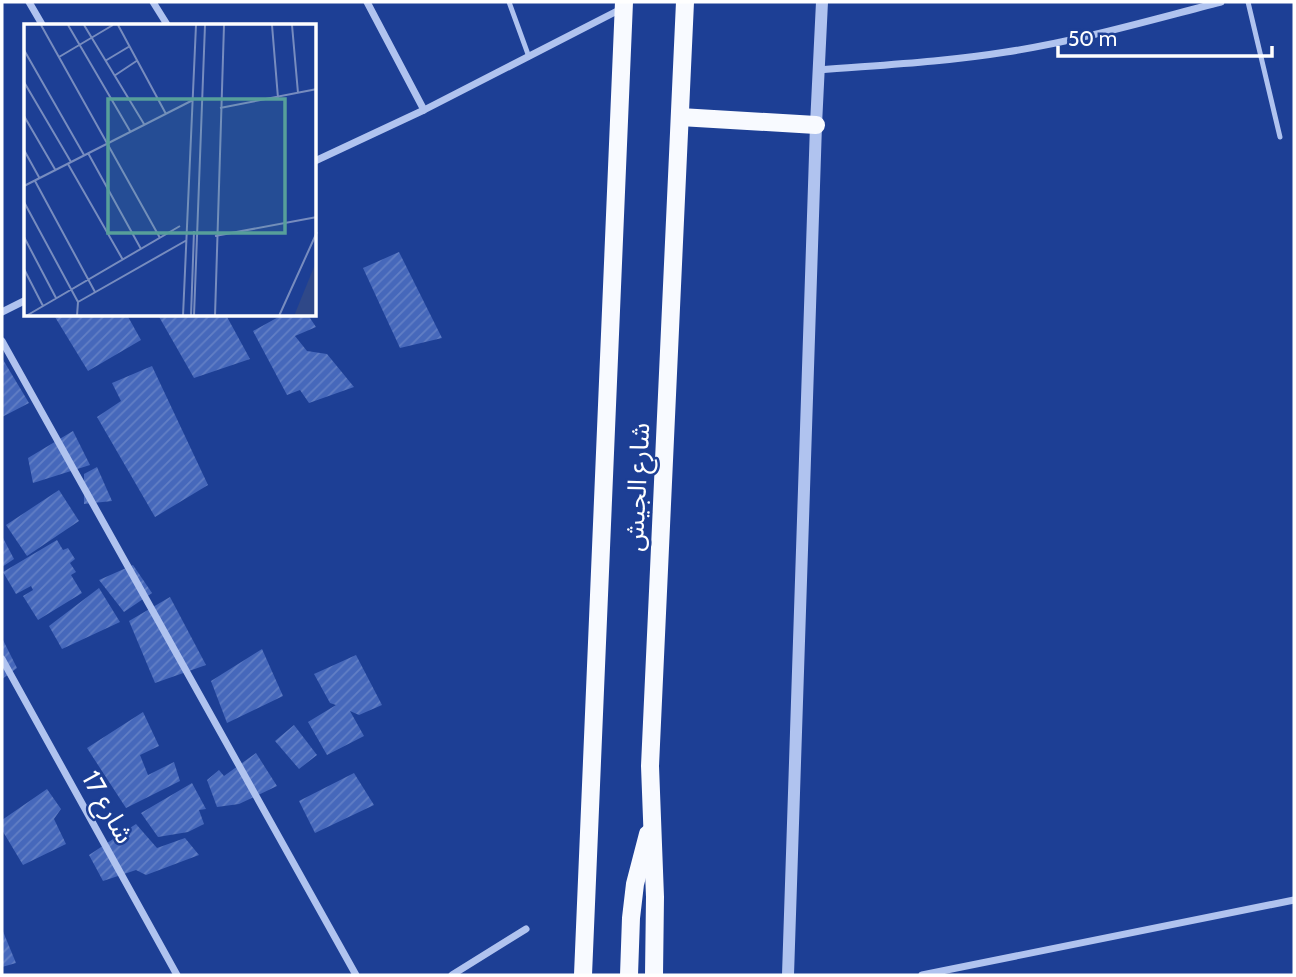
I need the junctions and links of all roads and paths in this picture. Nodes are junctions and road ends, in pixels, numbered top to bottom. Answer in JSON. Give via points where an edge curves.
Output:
{"nodes":[{"id":1,"x":29,"y":2,"type":"edge"},
{"id":2,"x":153,"y":2,"type":"edge"},
{"id":3,"x":367,"y":2,"type":"edge"},
{"id":4,"x":509,"y":2,"type":"edge"},
{"id":5,"x":685,"y":2,"type":"edge"},
{"id":6,"x":822,"y":2,"type":"edge"},
{"id":7,"x":1221,"y":2,"type":"edge"},
{"id":8,"x":1248,"y":2,"type":"edge"},
{"id":9,"x":624,"y":5,"type":"edge"},
{"id":10,"x":42,"y":24,"type":"edge"},
{"id":11,"x":167,"y":24,"type":"edge"},
{"id":12,"x":528,"y":57,"type":"junction"},
{"id":13,"x":818,"y":70,"type":"junction"},
{"id":14,"x":424,"y":110,"type":"junction"},
{"id":15,"x":680,"y":117,"type":"junction"},
{"id":16,"x":816,"y":125,"type":"junction"},
{"id":17,"x":1280,"y":137,"type":"dead end"},
{"id":18,"x":317,"y":160,"type":"edge"},
{"id":19,"x":24,"y":301,"type":"edge"},
{"id":20,"x":2,"y":312,"type":"edge"},
{"id":21,"x":2,"y":341,"type":"edge"},
{"id":22,"x":2,"y":659,"type":"edge"},
{"id":23,"x":652,"y":817,"type":"junction"},
{"id":24,"x":1294,"y":900,"type":"edge"},
{"id":25,"x":527,"y":929,"type":"dead end"},
{"id":26,"x":177,"y":975,"type":"edge"},
{"id":27,"x":356,"y":975,"type":"edge"},
{"id":28,"x":452,"y":975,"type":"edge"},
{"id":29,"x":583,"y":975,"type":"edge"},
{"id":30,"x":629,"y":975,"type":"edge"},
{"id":31,"x":654,"y":975,"type":"edge"},
{"id":32,"x":788,"y":975,"type":"edge"},
{"id":33,"x":922,"y":975,"type":"edge"}],
"edges":[{"from":1,"to":10,"type":"street"},
{"from":2,"to":11,"type":"street"},
{"from":3,"to":14,"type":"street"},
{"from":4,"to":12,"type":"lane"},
{"from":5,"to":15,"type":"main road","name":"شارع الجيش"},
{"from":6,"to":13,"type":"street"},
{"from":7,"to":13,"type":"street","via":[[1007,52]]},
{"from":8,"to":17,"type":"lane"},
{"from":9,"to":12,"type":"street"},
{"from":9,"to":29,"type":"main road","name":"شارع الجيش"},
{"from":12,"to":14,"type":"street"},
{"from":13,"to":16,"type":"street"},
{"from":14,"to":18,"type":"street"},
{"from":15,"to":16,"type":"main road"},
{"from":15,"to":23,"type":"main road","name":"شارع الجيش","via":[[650,766]]},
{"from":16,"to":32,"type":"street"},
{"from":19,"to":20,"type":"street"},
{"from":21,"to":27,"type":"street"},
{"from":22,"to":26,"type":"street","name":"شارع 17"},
{"from":23,"to":30,"type":"main road","via":[[635,884]]},
{"from":23,"to":31,"type":"main road","name":"شارع الجيش"},
{"from":24,"to":33,"type":"street"},
{"from":25,"to":28,"type":"street"}]}
